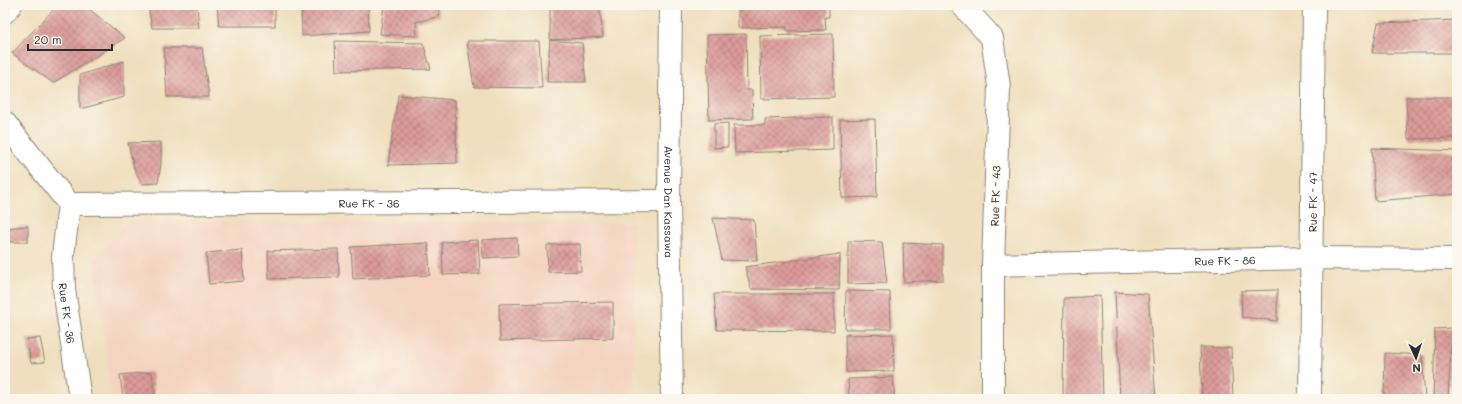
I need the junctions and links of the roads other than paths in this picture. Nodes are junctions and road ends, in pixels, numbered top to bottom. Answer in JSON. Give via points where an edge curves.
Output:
{"nodes":[{"id":1,"x":11,"y":5,"type":"edge"},
{"id":2,"x":671,"y":5,"type":"edge"},
{"id":3,"x":962,"y":5,"type":"edge"},
{"id":4,"x":1314,"y":5,"type":"edge"},
{"id":5,"x":5,"y":12,"type":"edge"},
{"id":6,"x":5,"y":123,"type":"edge"},
{"id":7,"x":669,"y":201,"type":"junction"},
{"id":8,"x":69,"y":204,"type":"junction"},
{"id":9,"x":1312,"y":258,"type":"junction"},
{"id":10,"x":1457,"y":259,"type":"edge"},
{"id":11,"x":993,"y":265,"type":"junction"},
{"id":12,"x":80,"y":399,"type":"edge"},
{"id":13,"x":672,"y":399,"type":"edge"},
{"id":14,"x":993,"y":399,"type":"edge"},
{"id":15,"x":1310,"y":399,"type":"edge"}],
"edges":[{"from":1,"to":5,"type":"street"},
{"from":2,"to":7,"type":"street","name":"Avenue Dan Kassawa"},
{"from":3,"to":11,"type":"street","name":"Rue FK - 43","via":[[992,38],[999,86]]},
{"from":4,"to":9,"type":"street","name":"Rue FK - 47"},
{"from":6,"to":8,"type":"street"},
{"from":7,"to":8,"type":"street","name":"Rue FK - 36"},
{"from":7,"to":13,"type":"street","name":"Avenue Dan Kassawa"},
{"from":8,"to":12,"type":"street","name":"Rue FK - 36","via":[[63,256],[64,289]]},
{"from":9,"to":10,"type":"street","name":"Rue FK - 86"},
{"from":9,"to":11,"type":"street","name":"Rue FK - 86"},
{"from":9,"to":15,"type":"street","name":"Rue FK - 47"},
{"from":11,"to":14,"type":"street","name":"Rue FK - 43"}]}
